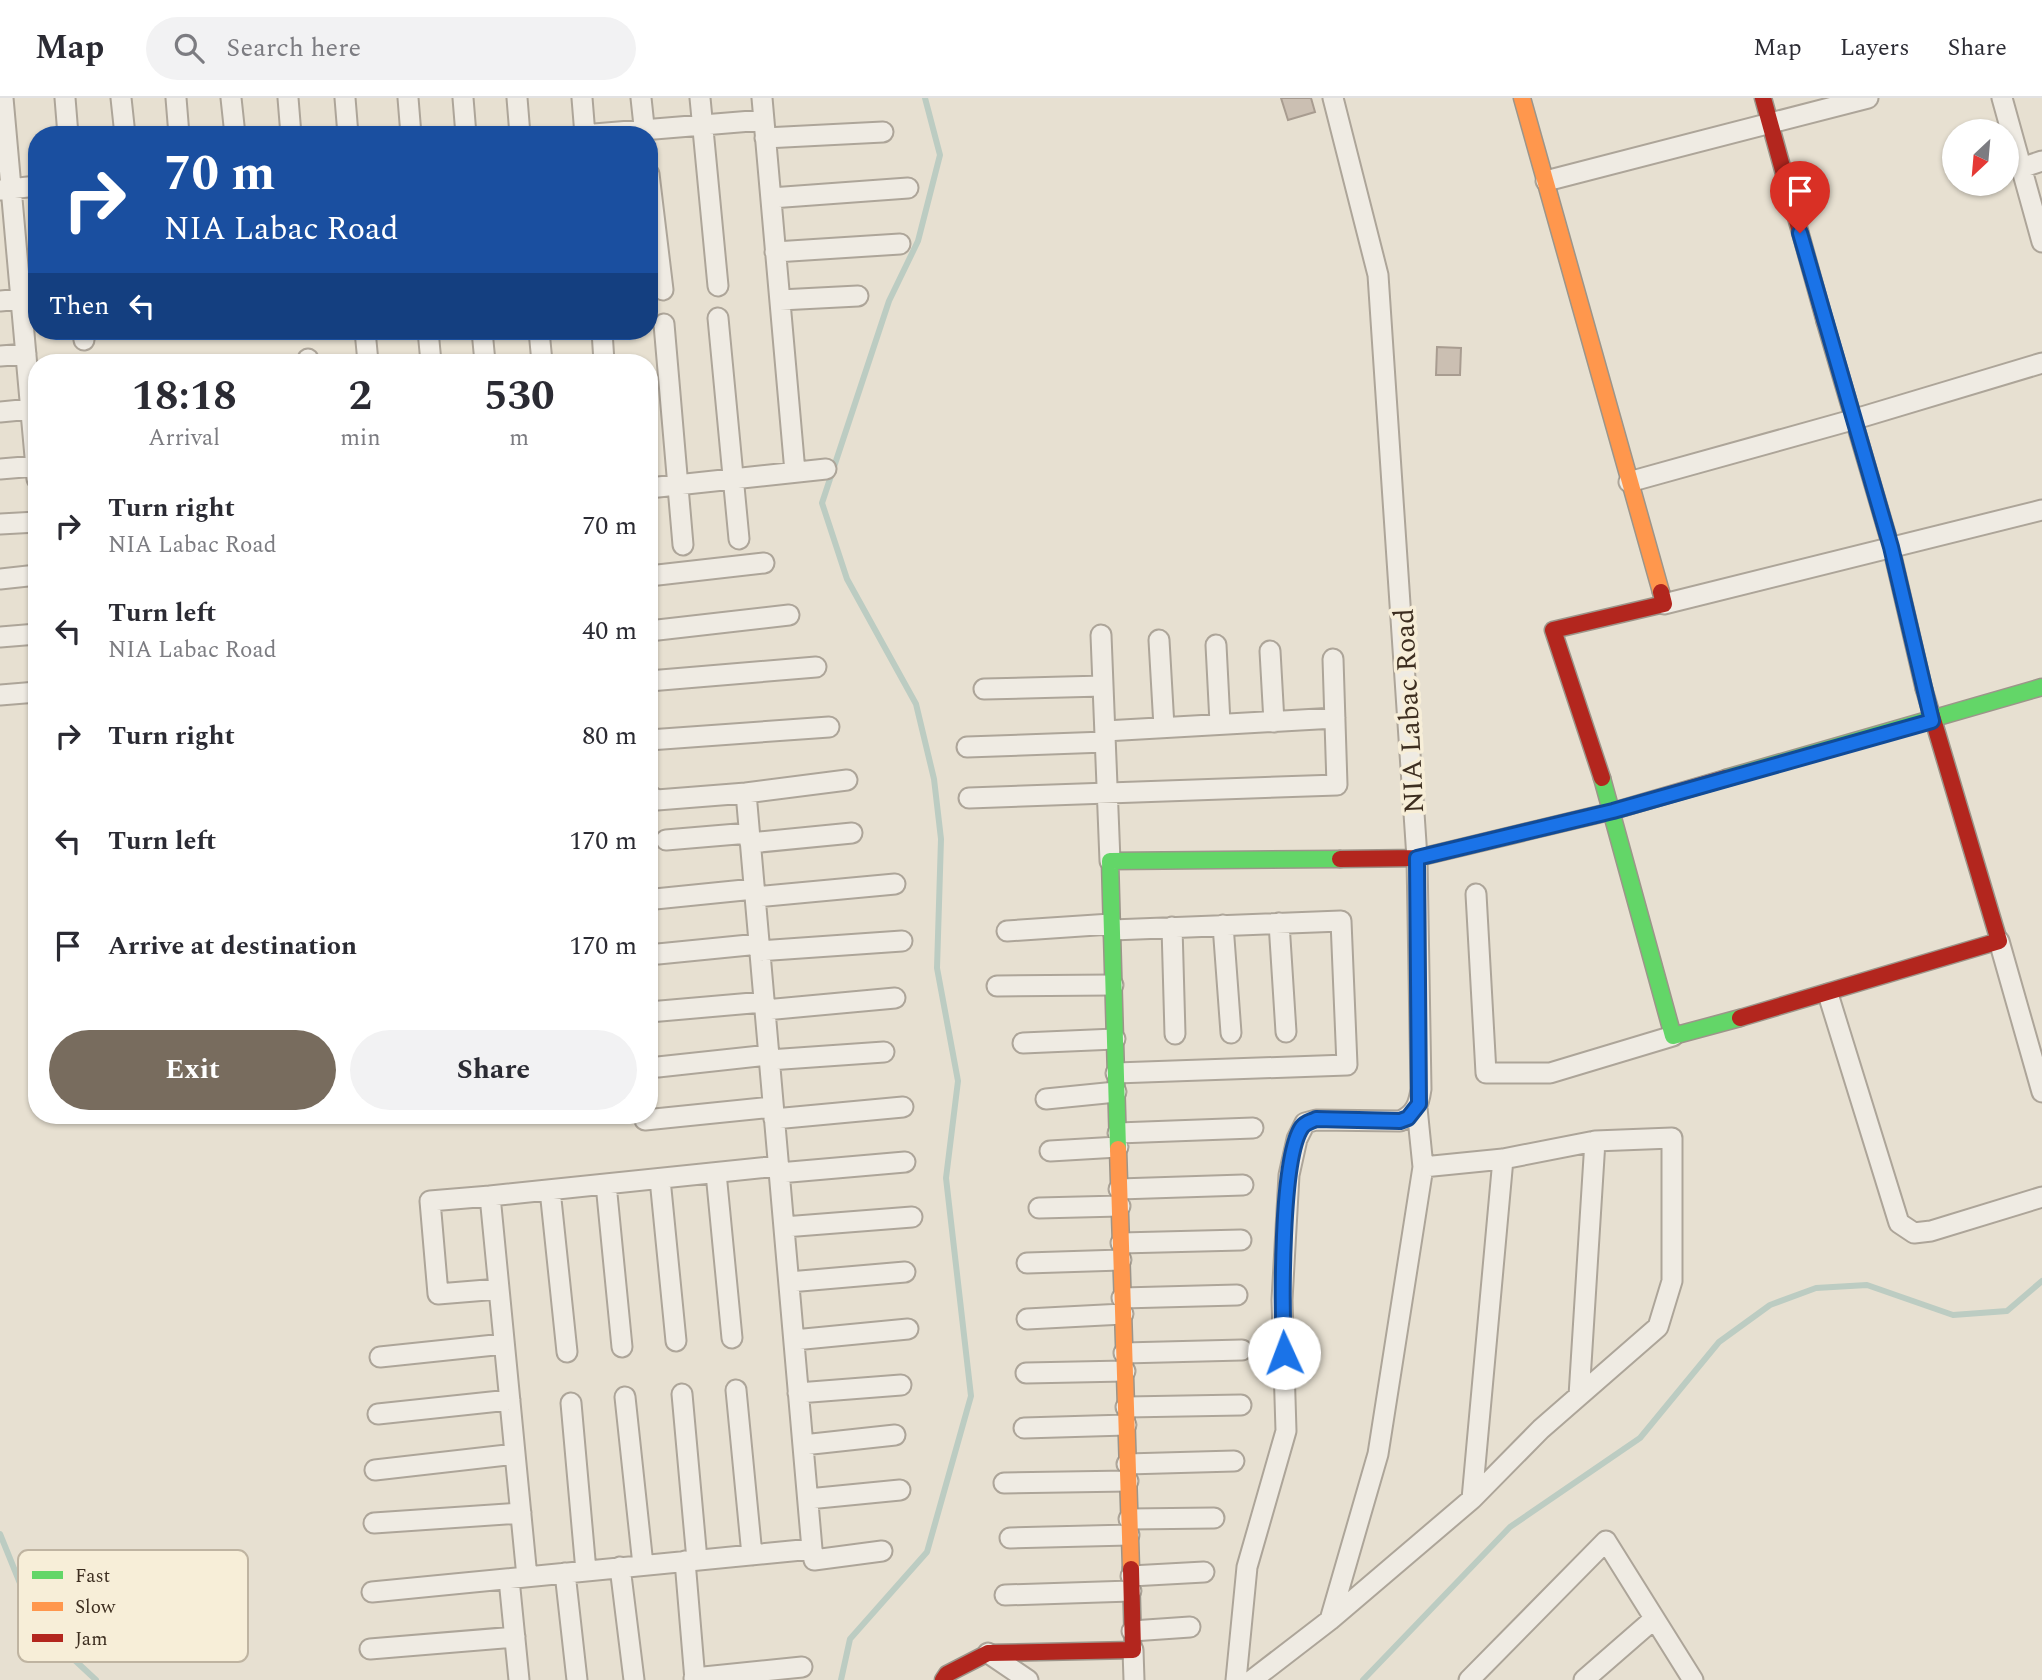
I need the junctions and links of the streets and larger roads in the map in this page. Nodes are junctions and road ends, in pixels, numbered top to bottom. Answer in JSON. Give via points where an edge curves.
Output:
{"nodes":[{"id":1,"x":3,"y":98,"type":"edge"},
{"id":2,"x":65,"y":98,"type":"edge"},
{"id":3,"x":121,"y":98,"type":"edge"},
{"id":4,"x":176,"y":98,"type":"edge"},
{"id":5,"x":232,"y":98,"type":"edge"},
{"id":6,"x":288,"y":98,"type":"edge"},
{"id":7,"x":345,"y":98,"type":"edge"},
{"id":8,"x":408,"y":98,"type":"edge"},
{"id":9,"x":463,"y":98,"type":"edge"},
{"id":10,"x":517,"y":98,"type":"edge"},
{"id":11,"x":582,"y":98,"type":"edge"},
{"id":12,"x":641,"y":98,"type":"edge"},
{"id":13,"x":700,"y":98,"type":"edge"},
{"id":14,"x":762,"y":98,"type":"edge"},
{"id":15,"x":1333,"y":98,"type":"edge"},
{"id":16,"x":1522,"y":98,"type":"edge"},
{"id":17,"x":1762,"y":98,"type":"edge"},
{"id":18,"x":1868,"y":98,"type":"edge"},
{"id":19,"x":2001,"y":98,"type":"edge"},
{"id":20,"x":702,"y":125,"type":"junction"},
{"id":21,"x":67,"y":126,"type":"edge"},
{"id":22,"x":124,"y":126,"type":"edge"},
{"id":23,"x":178,"y":126,"type":"edge"},
{"id":24,"x":234,"y":126,"type":"edge"},
{"id":25,"x":290,"y":126,"type":"edge"},
{"id":26,"x":347,"y":126,"type":"edge"},
{"id":27,"x":410,"y":126,"type":"edge"},
{"id":28,"x":465,"y":126,"type":"edge"},
{"id":29,"x":519,"y":126,"type":"edge"},
{"id":30,"x":584,"y":126,"type":"edge"},
{"id":31,"x":643,"y":126,"type":"edge"},
{"id":32,"x":1770,"y":126,"type":"junction"},
{"id":33,"x":764,"y":129,"type":"junction"},
{"id":34,"x":658,"y":130,"type":"edge"},
{"id":35,"x":883,"y":132,"type":"dead end"},
{"id":36,"x":2042,"y":161,"type":"edge"},
{"id":37,"x":2021,"y":167,"type":"junction"},
{"id":38,"x":1546,"y":181,"type":"junction"},
{"id":39,"x":28,"y":187,"type":"edge"},
{"id":40,"x":908,"y":188,"type":"dead end"},
{"id":41,"x":6,"y":189,"type":"edge"},
{"id":42,"x":771,"y":198,"type":"junction"},
{"id":43,"x":2042,"y":242,"type":"edge"},
{"id":44,"x":900,"y":244,"type":"dead end"},
{"id":45,"x":658,"y":248,"type":"edge"},
{"id":46,"x":8,"y":250,"type":"edge"},
{"id":47,"x":775,"y":251,"type":"junction"},
{"id":48,"x":718,"y":286,"type":"dead end"},
{"id":49,"x":663,"y":289,"type":"dead end"},
{"id":50,"x":858,"y":296,"type":"dead end"},
{"id":51,"x":21,"y":299,"type":"junction"},
{"id":52,"x":780,"y":300,"type":"junction"},
{"id":53,"x":0,"y":302,"type":"edge"},
{"id":54,"x":718,"y":318,"type":"dead end"},
{"id":55,"x":664,"y":324,"type":"dead end"},
{"id":56,"x":26,"y":354,"type":"junction"},
{"id":57,"x":0,"y":356,"type":"edge"},
{"id":58,"x":2042,"y":363,"type":"edge"},
{"id":59,"x":28,"y":382,"type":"edge"},
{"id":60,"x":28,"y":409,"type":"edge"},
{"id":61,"x":0,"y":412,"type":"edge"},
{"id":62,"x":1852,"y":420,"type":"junction"},
{"id":63,"x":0,"y":469,"type":"edge"},
{"id":64,"x":826,"y":469,"type":"dead end"},
{"id":65,"x":28,"y":472,"type":"edge"},
{"id":66,"x":795,"y":472,"type":"junction"},
{"id":67,"x":732,"y":479,"type":"junction"},
{"id":68,"x":1629,"y":482,"type":"junction"},
{"id":69,"x":676,"y":485,"type":"junction"},
{"id":70,"x":658,"y":487,"type":"edge"},
{"id":71,"x":2042,"y":510,"type":"edge"},
{"id":72,"x":28,"y":522,"type":"edge"},
{"id":73,"x":0,"y":524,"type":"edge"},
{"id":74,"x":739,"y":539,"type":"dead end"},
{"id":75,"x":683,"y":545,"type":"dead end"},
{"id":76,"x":1891,"y":547,"type":"junction"},
{"id":77,"x":764,"y":563,"type":"dead end"},
{"id":78,"x":658,"y":575,"type":"edge"},
{"id":79,"x":28,"y":576,"type":"edge"},
{"id":80,"x":0,"y":579,"type":"edge"},
{"id":81,"x":1664,"y":604,"type":"junction"},
{"id":82,"x":789,"y":615,"type":"dead end"},
{"id":83,"x":658,"y":630,"type":"edge"},
{"id":84,"x":28,"y":635,"type":"edge"},
{"id":85,"x":1101,"y":635,"type":"dead end"},
{"id":86,"x":0,"y":637,"type":"edge"},
{"id":87,"x":1159,"y":640,"type":"dead end"},
{"id":88,"x":1216,"y":645,"type":"dead end"},
{"id":89,"x":1270,"y":651,"type":"dead end"},
{"id":90,"x":1333,"y":659,"type":"dead end"},
{"id":91,"x":816,"y":667,"type":"dead end"},
{"id":92,"x":658,"y":680,"type":"edge"},
{"id":93,"x":1103,"y":686,"type":"junction"},
{"id":94,"x":2042,"y":687,"type":"edge"},
{"id":95,"x":985,"y":689,"type":"dead end"},
{"id":96,"x":28,"y":693,"type":"edge"},
{"id":97,"x":0,"y":695,"type":"edge"},
{"id":98,"x":1335,"y":718,"type":"junction"},
{"id":99,"x":1932,"y":721,"type":"junction"},
{"id":100,"x":1274,"y":722,"type":"junction"},
{"id":101,"x":1220,"y":723,"type":"junction"},
{"id":102,"x":829,"y":727,"type":"dead end"},
{"id":103,"x":1164,"y":727,"type":"junction"},
{"id":104,"x":1105,"y":736,"type":"junction"},
{"id":105,"x":658,"y":739,"type":"edge"},
{"id":106,"x":967,"y":747,"type":"dead end"},
{"id":107,"x":847,"y":780,"type":"dead end"},
{"id":108,"x":1107,"y":792,"type":"junction"},
{"id":109,"x":746,"y":793,"type":"junction"},
{"id":110,"x":969,"y":798,"type":"dead end"},
{"id":111,"x":658,"y":800,"type":"edge"},
{"id":112,"x":1613,"y":811,"type":"junction"},
{"id":113,"x":852,"y":833,"type":"dead end"},
{"id":114,"x":750,"y":838,"type":"junction"},
{"id":115,"x":666,"y":840,"type":"dead end"},
{"id":116,"x":1417,"y":858,"type":"junction"},
{"id":117,"x":1110,"y":862,"type":"junction"},
{"id":118,"x":895,"y":884,"type":"dead end"},
{"id":119,"x":755,"y":893,"type":"junction"},
{"id":120,"x":1476,"y":894,"type":"dead end"},
{"id":121,"x":658,"y":899,"type":"edge"},
{"id":122,"x":1279,"y":923,"type":"junction"},
{"id":123,"x":1223,"y":925,"type":"junction"},
{"id":124,"x":1112,"y":927,"type":"junction"},
{"id":125,"x":1172,"y":927,"type":"junction"},
{"id":126,"x":1007,"y":931,"type":"dead end"},
{"id":127,"x":902,"y":941,"type":"dead end"},
{"id":128,"x":1999,"y":941,"type":"junction"},
{"id":129,"x":759,"y":948,"type":"junction"},
{"id":130,"x":658,"y":954,"type":"dead end"},
{"id":131,"x":1113,"y":985,"type":"junction"},
{"id":132,"x":997,"y":986,"type":"dead end"},
{"id":133,"x":1828,"y":994,"type":"junction"},
{"id":134,"x":895,"y":998,"type":"dead end"},
{"id":135,"x":764,"y":1006,"type":"junction"},
{"id":136,"x":658,"y":1012,"type":"edge"},
{"id":137,"x":1286,"y":1032,"type":"dead end"},
{"id":138,"x":1231,"y":1033,"type":"dead end"},
{"id":139,"x":1175,"y":1034,"type":"dead end"},
{"id":140,"x":1673,"y":1036,"type":"junction"},
{"id":141,"x":1115,"y":1039,"type":"junction"},
{"id":142,"x":1023,"y":1043,"type":"dead end"},
{"id":143,"x":884,"y":1052,"type":"dead end"},
{"id":144,"x":769,"y":1057,"type":"junction"},
{"id":145,"x":658,"y":1067,"type":"dead end"},
{"id":146,"x":1116,"y":1082,"type":"junction"},
{"id":147,"x":2042,"y":1092,"type":"edge"},
{"id":148,"x":1046,"y":1099,"type":"dead end"},
{"id":149,"x":902,"y":1107,"type":"dead end"},
{"id":150,"x":1417,"y":1108,"type":"junction"},
{"id":151,"x":774,"y":1113,"type":"junction"},
{"id":152,"x":658,"y":1119,"type":"edge"},
{"id":153,"x":1253,"y":1128,"type":"dead end"},
{"id":154,"x":1118,"y":1140,"type":"junction"},
{"id":155,"x":1595,"y":1141,"type":"junction"},
{"id":156,"x":1050,"y":1151,"type":"dead end"},
{"id":157,"x":1503,"y":1159,"type":"junction"},
{"id":158,"x":905,"y":1162,"type":"dead end"},
{"id":159,"x":1423,"y":1167,"type":"junction"},
{"id":160,"x":779,"y":1170,"type":"junction"},
{"id":161,"x":716,"y":1173,"type":"junction"},
{"id":162,"x":660,"y":1179,"type":"junction"},
{"id":163,"x":606,"y":1184,"type":"junction"},
{"id":164,"x":1243,"y":1185,"type":"dead end"},
{"id":165,"x":550,"y":1190,"type":"junction"},
{"id":166,"x":490,"y":1196,"type":"junction"},
{"id":167,"x":2042,"y":1196,"type":"edge"},
{"id":168,"x":1120,"y":1198,"type":"junction"},
{"id":169,"x":1039,"y":1208,"type":"dead end"},
{"id":170,"x":912,"y":1217,"type":"dead end"},
{"id":171,"x":784,"y":1227,"type":"junction"},
{"id":172,"x":1241,"y":1240,"type":"dead end"},
{"id":173,"x":1121,"y":1251,"type":"junction"},
{"id":174,"x":1027,"y":1263,"type":"dead end"},
{"id":175,"x":905,"y":1272,"type":"dead end"},
{"id":176,"x":789,"y":1282,"type":"junction"},
{"id":177,"x":499,"y":1289,"type":"junction"},
{"id":178,"x":1237,"y":1295,"type":"dead end"},
{"id":179,"x":1123,"y":1306,"type":"junction"},
{"id":180,"x":1027,"y":1319,"type":"dead end"},
{"id":181,"x":908,"y":1329,"type":"dead end"},
{"id":182,"x":732,"y":1338,"type":"dead end"},
{"id":183,"x":794,"y":1340,"type":"junction"},
{"id":184,"x":676,"y":1341,"type":"dead end"},
{"id":185,"x":504,"y":1345,"type":"junction"},
{"id":186,"x":622,"y":1347,"type":"dead end"},
{"id":187,"x":1242,"y":1350,"type":"dead end"},
{"id":188,"x":567,"y":1352,"type":"dead end"},
{"id":189,"x":380,"y":1357,"type":"dead end"},
{"id":190,"x":1124,"y":1362,"type":"junction"},
{"id":191,"x":1026,"y":1373,"type":"dead end"},
{"id":192,"x":901,"y":1385,"type":"dead end"},
{"id":193,"x":736,"y":1390,"type":"dead end"},
{"id":194,"x":798,"y":1393,"type":"junction"},
{"id":195,"x":682,"y":1394,"type":"dead end"},
{"id":196,"x":1579,"y":1396,"type":"junction"},
{"id":197,"x":625,"y":1397,"type":"dead end"},
{"id":198,"x":510,"y":1400,"type":"junction"},
{"id":199,"x":571,"y":1403,"type":"dead end"},
{"id":200,"x":1241,"y":1405,"type":"dead end"},
{"id":201,"x":378,"y":1414,"type":"dead end"},
{"id":202,"x":1126,"y":1416,"type":"junction"},
{"id":203,"x":1024,"y":1428,"type":"dead end"},
{"id":204,"x":895,"y":1436,"type":"dead end"},
{"id":205,"x":803,"y":1445,"type":"junction"},
{"id":206,"x":515,"y":1454,"type":"junction"},
{"id":207,"x":1234,"y":1461,"type":"dead end"},
{"id":208,"x":375,"y":1470,"type":"dead end"},
{"id":209,"x":1127,"y":1472,"type":"junction"},
{"id":210,"x":1004,"y":1483,"type":"dead end"},
{"id":211,"x":900,"y":1490,"type":"dead end"},
{"id":212,"x":808,"y":1499,"type":"junction"},
{"id":213,"x":1472,"y":1499,"type":"junction"},
{"id":214,"x":521,"y":1513,"type":"junction"},
{"id":215,"x":1214,"y":1518,"type":"dead end"},
{"id":216,"x":374,"y":1523,"type":"dead end"},
{"id":217,"x":1129,"y":1527,"type":"junction"},
{"id":218,"x":1010,"y":1538,"type":"dead end"},
{"id":219,"x":812,"y":1549,"type":"junction"},
{"id":220,"x":882,"y":1551,"type":"dead end"},
{"id":221,"x":752,"y":1555,"type":"junction"},
{"id":222,"x":691,"y":1560,"type":"junction"},
{"id":223,"x":643,"y":1565,"type":"junction"},
{"id":224,"x":620,"y":1567,"type":"junction"},
{"id":225,"x":586,"y":1571,"type":"junction"},
{"id":226,"x":1204,"y":1572,"type":"dead end"},
{"id":227,"x":565,"y":1573,"type":"junction"},
{"id":228,"x":518,"y":1578,"type":"junction"},
{"id":229,"x":1131,"y":1583,"type":"junction"},
{"id":230,"x":372,"y":1592,"type":"dead end"},
{"id":231,"x":1004,"y":1594,"type":"dead end"},
{"id":232,"x":1654,"y":1619,"type":"junction"},
{"id":233,"x":1330,"y":1620,"type":"junction"},
{"id":234,"x":1191,"y":1627,"type":"dead end"},
{"id":235,"x":515,"y":1637,"type":"junction"},
{"id":236,"x":1132,"y":1640,"type":"junction"},
{"id":237,"x":370,"y":1649,"type":"dead end"},
{"id":238,"x":988,"y":1653,"type":"junction"},
{"id":239,"x":802,"y":1667,"type":"dead end"},
{"id":240,"x":694,"y":1679,"type":"edge"},
{"id":241,"x":519,"y":1680,"type":"edge"},
{"id":242,"x":577,"y":1680,"type":"edge"},
{"id":243,"x":634,"y":1680,"type":"edge"},
{"id":244,"x":943,"y":1680,"type":"edge"},
{"id":245,"x":1028,"y":1680,"type":"edge"},
{"id":246,"x":1134,"y":1680,"type":"edge"},
{"id":247,"x":1236,"y":1680,"type":"edge"},
{"id":248,"x":1251,"y":1680,"type":"edge"},
{"id":249,"x":1469,"y":1680,"type":"edge"},
{"id":250,"x":1584,"y":1680,"type":"edge"},
{"id":251,"x":1693,"y":1680,"type":"edge"}],
"edges":[{"from":1,"to":41,"type":"street"},
{"from":2,"to":21,"type":"street"},
{"from":3,"to":22,"type":"street"},
{"from":4,"to":23,"type":"street"},
{"from":5,"to":24,"type":"street"},
{"from":6,"to":25,"type":"street"},
{"from":7,"to":26,"type":"street"},
{"from":8,"to":27,"type":"street"},
{"from":9,"to":28,"type":"street"},
{"from":10,"to":29,"type":"street"},
{"from":11,"to":30,"type":"street"},
{"from":12,"to":31,"type":"street"},
{"from":13,"to":20,"type":"street"},
{"from":14,"to":33,"type":"street"},
{"from":15,"to":116,"type":"street","name":"NIA Labac Road","via":[[1378,275]]},
{"from":16,"to":38,"type":"street"},
{"from":17,"to":32,"type":"street"},
{"from":18,"to":32,"type":"street"},
{"from":19,"to":37,"type":"street"},
{"from":20,"to":33,"type":"street"},
{"from":20,"to":34,"type":"street"},
{"from":20,"to":48,"type":"street"},
{"from":32,"to":38,"type":"street"},
{"from":32,"to":62,"type":"street"},
{"from":33,"to":35,"type":"street"},
{"from":33,"to":42,"type":"street"},
{"from":36,"to":37,"type":"street"},
{"from":37,"to":43,"type":"street"},
{"from":38,"to":68,"type":"street"},
{"from":39,"to":41,"type":"street"},
{"from":40,"to":42,"type":"street"},
{"from":41,"to":46,"type":"street"},
{"from":42,"to":47,"type":"street"},
{"from":44,"to":47,"type":"street"},
{"from":45,"to":49,"type":"street"},
{"from":46,"to":51,"type":"street"},
{"from":47,"to":52,"type":"street"},
{"from":50,"to":52,"type":"street"},
{"from":51,"to":53,"type":"street"},
{"from":51,"to":56,"type":"street"},
{"from":52,"to":66,"type":"street"},
{"from":54,"to":67,"type":"street"},
{"from":55,"to":69,"type":"street"},
{"from":56,"to":57,"type":"street"},
{"from":56,"to":59,"type":"street"},
{"from":58,"to":62,"type":"street"},
{"from":60,"to":61,"type":"street"},
{"from":62,"to":68,"type":"street"},
{"from":62,"to":76,"type":"street"},
{"from":63,"to":65,"type":"street"},
{"from":64,"to":66,"type":"street"},
{"from":66,"to":67,"type":"street"},
{"from":67,"to":69,"type":"street"},
{"from":67,"to":74,"type":"street"},
{"from":68,"to":81,"type":"street"},
{"from":69,"to":70,"type":"street"},
{"from":69,"to":75,"type":"street"},
{"from":71,"to":76,"type":"street"},
{"from":72,"to":73,"type":"street"},
{"from":76,"to":81,"type":"street"},
{"from":76,"to":99,"type":"street"},
{"from":77,"to":78,"type":"street"},
{"from":79,"to":80,"type":"street"},
{"from":81,"to":112,"type":"street","via":[[1553,630]]},
{"from":82,"to":83,"type":"street"},
{"from":84,"to":86,"type":"street"},
{"from":85,"to":93,"type":"street"},
{"from":87,"to":103,"type":"street"},
{"from":88,"to":101,"type":"street"},
{"from":89,"to":100,"type":"street"},
{"from":90,"to":98,"type":"street"},
{"from":91,"to":92,"type":"street"},
{"from":93,"to":95,"type":"street"},
{"from":93,"to":104,"type":"street"},
{"from":94,"to":99,"type":"street"},
{"from":96,"to":97,"type":"street"},
{"from":98,"to":100,"type":"street"},
{"from":98,"to":108,"type":"street","via":[[1337,785]]},
{"from":99,"to":112,"type":"street"},
{"from":99,"to":128,"type":"street"},
{"from":100,"to":101,"type":"street"},
{"from":101,"to":103,"type":"street"},
{"from":102,"to":105,"type":"street"},
{"from":103,"to":104,"type":"street"},
{"from":104,"to":106,"type":"street"},
{"from":104,"to":108,"type":"street"},
{"from":107,"to":109,"type":"street"},
{"from":108,"to":110,"type":"street"},
{"from":108,"to":117,"type":"street"},
{"from":109,"to":111,"type":"street"},
{"from":109,"to":114,"type":"street"},
{"from":112,"to":116,"type":"street"},
{"from":112,"to":140,"type":"street"},
{"from":113,"to":114,"type":"street"},
{"from":114,"to":115,"type":"street"},
{"from":114,"to":119,"type":"street"},
{"from":116,"to":117,"type":"street"},
{"from":116,"to":150,"type":"street","name":"NIA Labac Road","via":[[1421,1089]]},
{"from":117,"to":124,"type":"street"},
{"from":118,"to":119,"type":"street"},
{"from":119,"to":121,"type":"street"},
{"from":119,"to":129,"type":"street"},
{"from":120,"to":140,"type":"street","via":[[1486,1073],[1550,1073]]},
{"from":122,"to":123,"type":"street"},
{"from":122,"to":137,"type":"street"},
{"from":122,"to":146,"type":"street","via":[[1341,920],[1347,1065]]},
{"from":123,"to":125,"type":"street"},
{"from":123,"to":138,"type":"street"},
{"from":124,"to":125,"type":"street"},
{"from":124,"to":126,"type":"street"},
{"from":124,"to":131,"type":"street"},
{"from":125,"to":139,"type":"street"},
{"from":127,"to":129,"type":"street"},
{"from":128,"to":133,"type":"street"},
{"from":128,"to":147,"type":"street"},
{"from":129,"to":130,"type":"street"},
{"from":129,"to":135,"type":"street"},
{"from":131,"to":132,"type":"street"},
{"from":131,"to":141,"type":"street"},
{"from":133,"to":140,"type":"street"},
{"from":133,"to":167,"type":"street","via":[[1899,1223],[1914,1233],[1931,1231]]},
{"from":134,"to":135,"type":"street"},
{"from":135,"to":136,"type":"street"},
{"from":135,"to":144,"type":"street"},
{"from":141,"to":142,"type":"street"},
{"from":141,"to":146,"type":"street"},
{"from":143,"to":144,"type":"street"},
{"from":144,"to":145,"type":"street"},
{"from":144,"to":151,"type":"street"},
{"from":146,"to":148,"type":"street"},
{"from":146,"to":154,"type":"street"},
{"from":149,"to":151,"type":"street"},
{"from":150,"to":159,"type":"street","name":"NIA Labac Road"},
{"from":150,"to":247,"type":"street","via":[[1400,1121],[1316,1119],[1305,1123],[1297,1139],[1289,1175],[1282,1300],[1286,1431],[1247,1567]]},
{"from":151,"to":152,"type":"street"},
{"from":151,"to":160,"type":"street"},
{"from":153,"to":154,"type":"street"},
{"from":154,"to":156,"type":"street"},
{"from":154,"to":168,"type":"street"},
{"from":155,"to":157,"type":"street"},
{"from":155,"to":196,"type":"street"},
{"from":155,"to":196,"type":"street","via":[[1672,1138],[1672,1281],[1658,1327]]},
{"from":157,"to":159,"type":"street"},
{"from":157,"to":213,"type":"street"},
{"from":158,"to":160,"type":"street"},
{"from":159,"to":233,"type":"street","name":"NIA Labac Road","via":[[1378,1454]]},
{"from":160,"to":161,"type":"street"},
{"from":160,"to":171,"type":"street"},
{"from":161,"to":162,"type":"street"},
{"from":161,"to":182,"type":"street"},
{"from":162,"to":163,"type":"street"},
{"from":162,"to":184,"type":"street"},
{"from":163,"to":165,"type":"street"},
{"from":163,"to":186,"type":"street"},
{"from":164,"to":168,"type":"street"},
{"from":165,"to":166,"type":"street"},
{"from":165,"to":188,"type":"street"},
{"from":166,"to":177,"type":"street"},
{"from":166,"to":177,"type":"street","via":[[430,1201],[438,1294]]},
{"from":168,"to":169,"type":"street"},
{"from":168,"to":173,"type":"street"},
{"from":170,"to":171,"type":"street"},
{"from":171,"to":176,"type":"street"},
{"from":172,"to":173,"type":"street"},
{"from":173,"to":174,"type":"street"},
{"from":173,"to":179,"type":"street"},
{"from":175,"to":176,"type":"street"},
{"from":176,"to":183,"type":"street"},
{"from":177,"to":185,"type":"street"},
{"from":178,"to":179,"type":"street"},
{"from":179,"to":180,"type":"street"},
{"from":179,"to":190,"type":"street"},
{"from":181,"to":183,"type":"street"},
{"from":183,"to":194,"type":"street"},
{"from":185,"to":189,"type":"street"},
{"from":185,"to":198,"type":"street"},
{"from":187,"to":190,"type":"street"},
{"from":190,"to":191,"type":"street"},
{"from":190,"to":202,"type":"street"},
{"from":192,"to":194,"type":"street"},
{"from":193,"to":221,"type":"street"},
{"from":194,"to":205,"type":"street"},
{"from":195,"to":222,"type":"street"},
{"from":196,"to":213,"type":"street"},
{"from":197,"to":223,"type":"street"},
{"from":198,"to":201,"type":"street"},
{"from":198,"to":206,"type":"street"},
{"from":199,"to":225,"type":"street"},
{"from":200,"to":202,"type":"street"},
{"from":202,"to":203,"type":"street"},
{"from":202,"to":209,"type":"street"},
{"from":204,"to":205,"type":"street"},
{"from":205,"to":212,"type":"street"},
{"from":206,"to":208,"type":"street"},
{"from":206,"to":214,"type":"street"},
{"from":207,"to":209,"type":"street"},
{"from":209,"to":210,"type":"street"},
{"from":209,"to":217,"type":"street"},
{"from":211,"to":212,"type":"street"},
{"from":212,"to":219,"type":"street"},
{"from":213,"to":233,"type":"street"},
{"from":214,"to":216,"type":"street"},
{"from":214,"to":228,"type":"street"},
{"from":215,"to":217,"type":"street"},
{"from":217,"to":218,"type":"street"},
{"from":217,"to":229,"type":"street"},
{"from":219,"to":220,"type":"street","via":[[814,1560]]},
{"from":219,"to":221,"type":"street"},
{"from":221,"to":222,"type":"street"},
{"from":222,"to":223,"type":"street"},
{"from":222,"to":240,"type":"street"},
{"from":223,"to":224,"type":"street"},
{"from":224,"to":225,"type":"street"},
{"from":224,"to":243,"type":"street"},
{"from":225,"to":227,"type":"street"},
{"from":226,"to":229,"type":"street"},
{"from":227,"to":228,"type":"street"},
{"from":227,"to":242,"type":"street"},
{"from":228,"to":230,"type":"street"},
{"from":228,"to":235,"type":"street"},
{"from":229,"to":231,"type":"street"},
{"from":229,"to":236,"type":"street"},
{"from":232,"to":249,"type":"street","via":[[1606,1541]]},
{"from":232,"to":250,"type":"street"},
{"from":232,"to":251,"type":"street"},
{"from":233,"to":248,"type":"street"},
{"from":234,"to":236,"type":"street"},
{"from":235,"to":237,"type":"street"},
{"from":235,"to":241,"type":"street"},
{"from":236,"to":238,"type":"street"},
{"from":236,"to":246,"type":"street"},
{"from":238,"to":244,"type":"street"},
{"from":238,"to":245,"type":"street"},
{"from":239,"to":240,"type":"street"}]}
